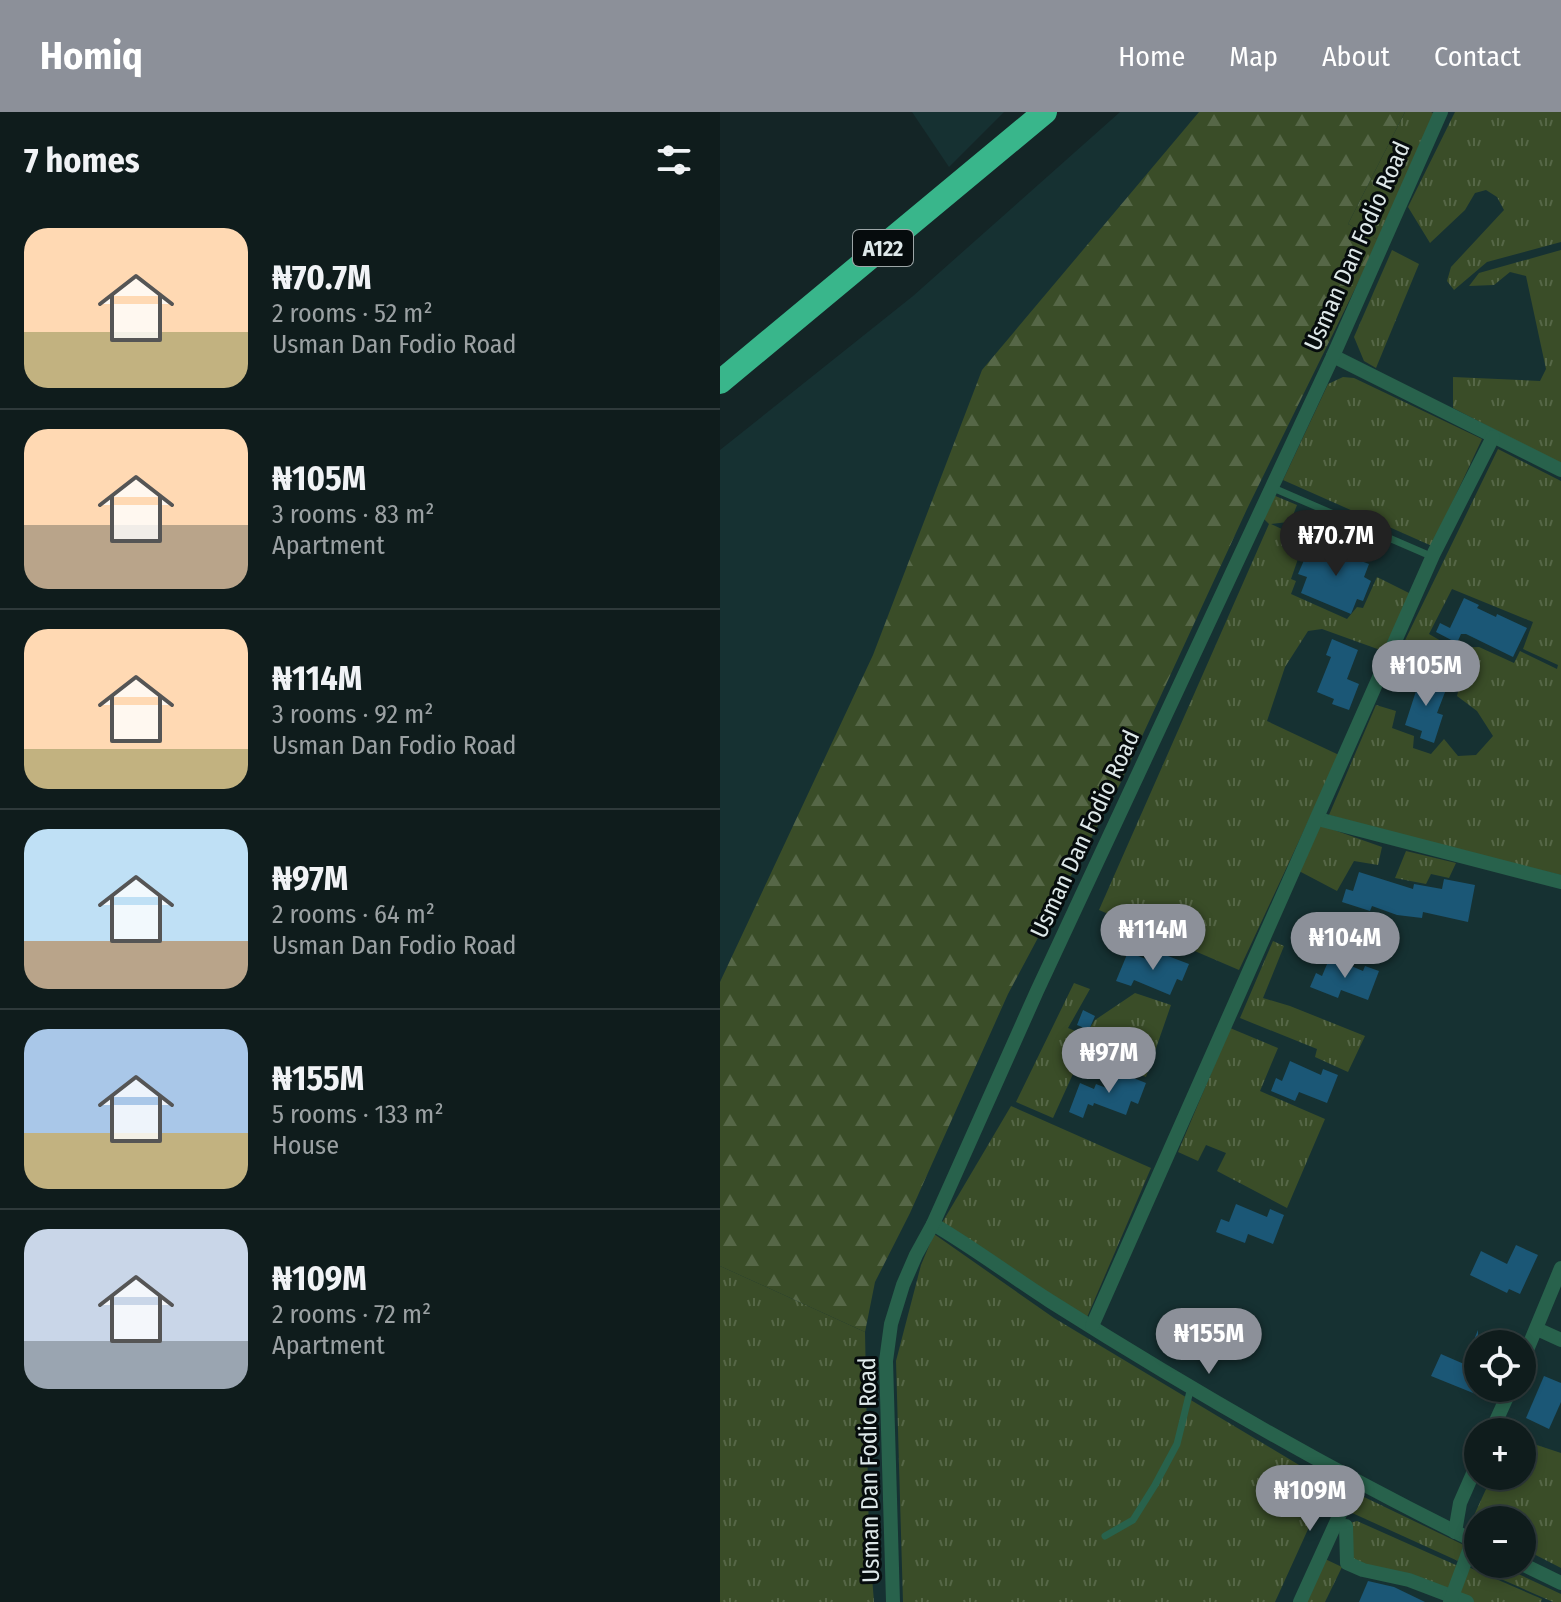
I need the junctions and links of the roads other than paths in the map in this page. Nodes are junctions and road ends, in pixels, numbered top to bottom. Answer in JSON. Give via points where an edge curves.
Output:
{"nodes":[{"id":1,"x":1045,"y":112,"type":"edge"},
{"id":2,"x":1441,"y":112,"type":"edge"},
{"id":3,"x":1333,"y":356,"type":"junction"},
{"id":4,"x":720,"y":382,"type":"edge"},
{"id":5,"x":1493,"y":437,"type":"junction"},
{"id":6,"x":1561,"y":470,"type":"edge"},
{"id":7,"x":1271,"y":487,"type":"junction"},
{"id":8,"x":1433,"y":557,"type":"junction"},
{"id":9,"x":1318,"y":819,"type":"junction"},
{"id":10,"x":1561,"y":882,"type":"edge"},
{"id":11,"x":933,"y":1224,"type":"junction"},
{"id":12,"x":1561,"y":1268,"type":"edge"},
{"id":13,"x":1092,"y":1326,"type":"junction"},
{"id":14,"x":1537,"y":1329,"type":"joint"},
{"id":15,"x":1561,"y":1340,"type":"edge"},
{"id":16,"x":1191,"y":1387,"type":"junction"},
{"id":17,"x":1355,"y":1481,"type":"junction"},
{"id":18,"x":1466,"y":1490,"type":"edge"},
{"id":19,"x":1460,"y":1503,"type":"junction"},
{"id":20,"x":1438,"y":1521,"type":"junction"},
{"id":21,"x":1346,"y":1526,"type":"dead end"},
{"id":22,"x":1455,"y":1532,"type":"junction"},
{"id":23,"x":1105,"y":1536,"type":"dead end"},
{"id":24,"x":1464,"y":1536,"type":"edge"},
{"id":25,"x":1464,"y":1569,"type":"edge"},
{"id":26,"x":1536,"y":1571,"type":"edge"},
{"id":27,"x":1561,"y":1583,"type":"edge"},
{"id":28,"x":1451,"y":1599,"type":"edge"},
{"id":29,"x":893,"y":1602,"type":"edge"},
{"id":30,"x":1300,"y":1602,"type":"edge"},
{"id":31,"x":1467,"y":1602,"type":"edge"}],
"edges":[{"from":1,"to":4,"type":"highway","number":"A122"},
{"from":2,"to":3,"type":"street","name":"Usman Dan Fodio Road"},
{"from":3,"to":5,"type":"street"},
{"from":3,"to":7,"type":"street","name":"Usman Dan Fodio Road"},
{"from":5,"to":6,"type":"street"},
{"from":5,"to":8,"type":"street"},
{"from":7,"to":8,"type":"lane"},
{"from":7,"to":11,"type":"street","name":"Usman Dan Fodio Road"},
{"from":8,"to":9,"type":"street"},
{"from":9,"to":10,"type":"street"},
{"from":9,"to":13,"type":"street"},
{"from":11,"to":13,"type":"street"},
{"from":11,"to":29,"type":"street","name":"Usman Dan Fodio Road","via":[[903,1285],[886,1361]]},
{"from":12,"to":14,"type":"street"},
{"from":13,"to":16,"type":"street"},
{"from":14,"to":15,"type":"street"},
{"from":16,"to":17,"type":"street"},
{"from":16,"to":23,"type":"lane","via":[[1177,1444],[1155,1485],[1133,1520]]},
{"from":17,"to":20,"type":"street"},
{"from":17,"to":30,"type":"street"},
{"from":18,"to":19,"type":"street"},
{"from":19,"to":20,"type":"street"},
{"from":19,"to":22,"type":"street"},
{"from":20,"to":22,"type":"street"},
{"from":21,"to":28,"type":"street","via":[[1347,1563],[1409,1580]]},
{"from":22,"to":24,"type":"street"},
{"from":25,"to":28,"type":"street"},
{"from":26,"to":27,"type":"street"},
{"from":28,"to":31,"type":"street"}]}
